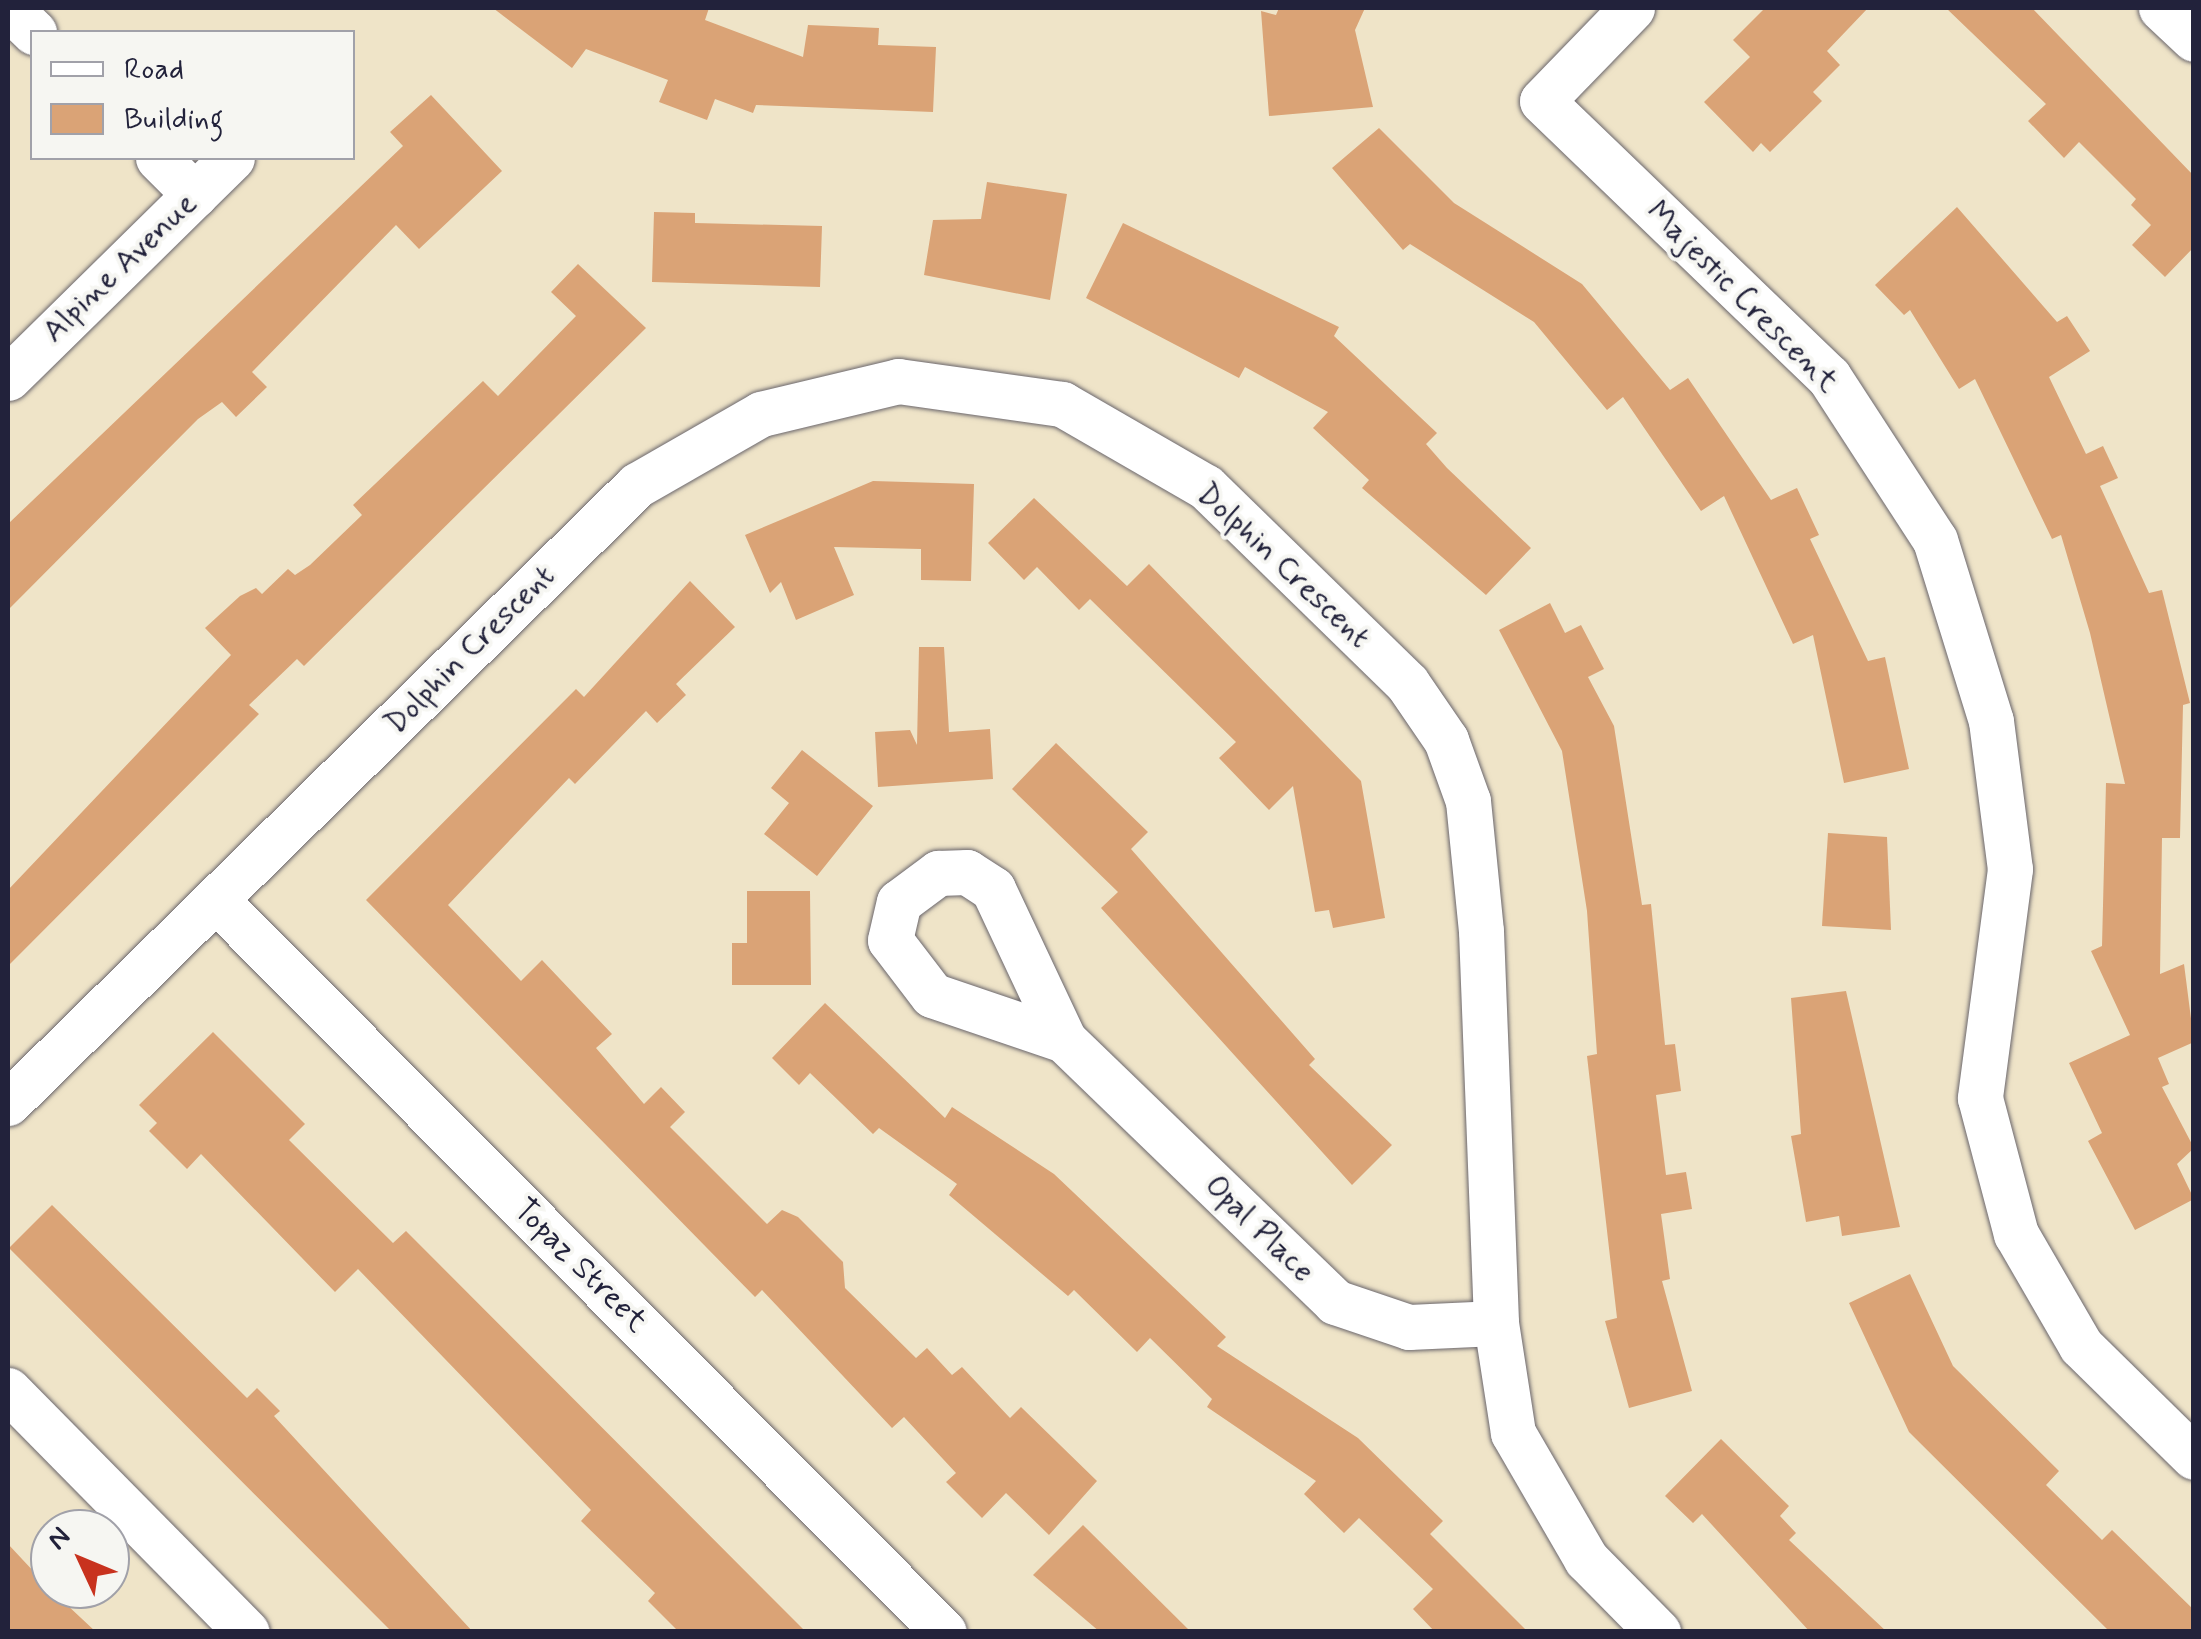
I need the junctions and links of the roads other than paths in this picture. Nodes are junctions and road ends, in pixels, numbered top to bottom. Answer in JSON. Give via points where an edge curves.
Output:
{"nodes":[{"id":1,"x":9,"y":8,"type":"edge"},
{"id":2,"x":1632,"y":8,"type":"edge"},
{"id":3,"x":2161,"y":8,"type":"edge"},
{"id":4,"x":32,"y":30,"type":"edge"},
{"id":5,"x":2194,"y":39,"type":"edge"},
{"id":6,"x":160,"y":160,"type":"edge"},
{"id":7,"x":230,"y":160,"type":"edge"},
{"id":8,"x":195,"y":195,"type":"junction"},
{"id":9,"x":8,"y":378,"type":"edge"},
{"id":10,"x":216,"y":900,"type":"junction"},
{"id":11,"x":1064,"y":1040,"type":"dead end"},
{"id":12,"x":8,"y":1102,"type":"edge"},
{"id":13,"x":1496,"y":1323,"type":"junction"},
{"id":14,"x":8,"y":1390,"type":"edge"},
{"id":15,"x":2194,"y":1457,"type":"edge"},
{"id":16,"x":247,"y":1632,"type":"edge"},
{"id":17,"x":944,"y":1632,"type":"edge"},
{"id":18,"x":1658,"y":1632,"type":"edge"}],
"edges":[{"from":1,"to":4,"type":"street"},
{"from":2,"to":15,"type":"street","name":"Majestic Crescent","via":[[1542,101],[1830,377],[1934,540],[1991,721],[2010,869],[1980,1098],[2016,1234],[2081,1346]]},
{"from":3,"to":5,"type":"street"},
{"from":6,"to":8,"type":"street"},
{"from":7,"to":8,"type":"street","name":"Alpine Avenue"},
{"from":8,"to":9,"type":"street","name":"Alpine Avenue"},
{"from":10,"to":12,"type":"street","name":"Dolphin Crescent"},
{"from":10,"to":13,"type":"street","name":"Dolphin Crescent","via":[[636,486],[761,414],[898,381],[1062,404],[1206,488],[1408,683],[1446,740],[1468,800],[1481,930]]},
{"from":10,"to":17,"type":"street","name":"Topaz Street"},
{"from":11,"to":13,"type":"street","name":"Opal Place","via":[[1335,1302],[1409,1327]]},
{"from":13,"to":18,"type":"street","name":"Dolphin Crescent","via":[[1514,1432],[1586,1559]]},
{"from":14,"to":16,"type":"street"}]}
